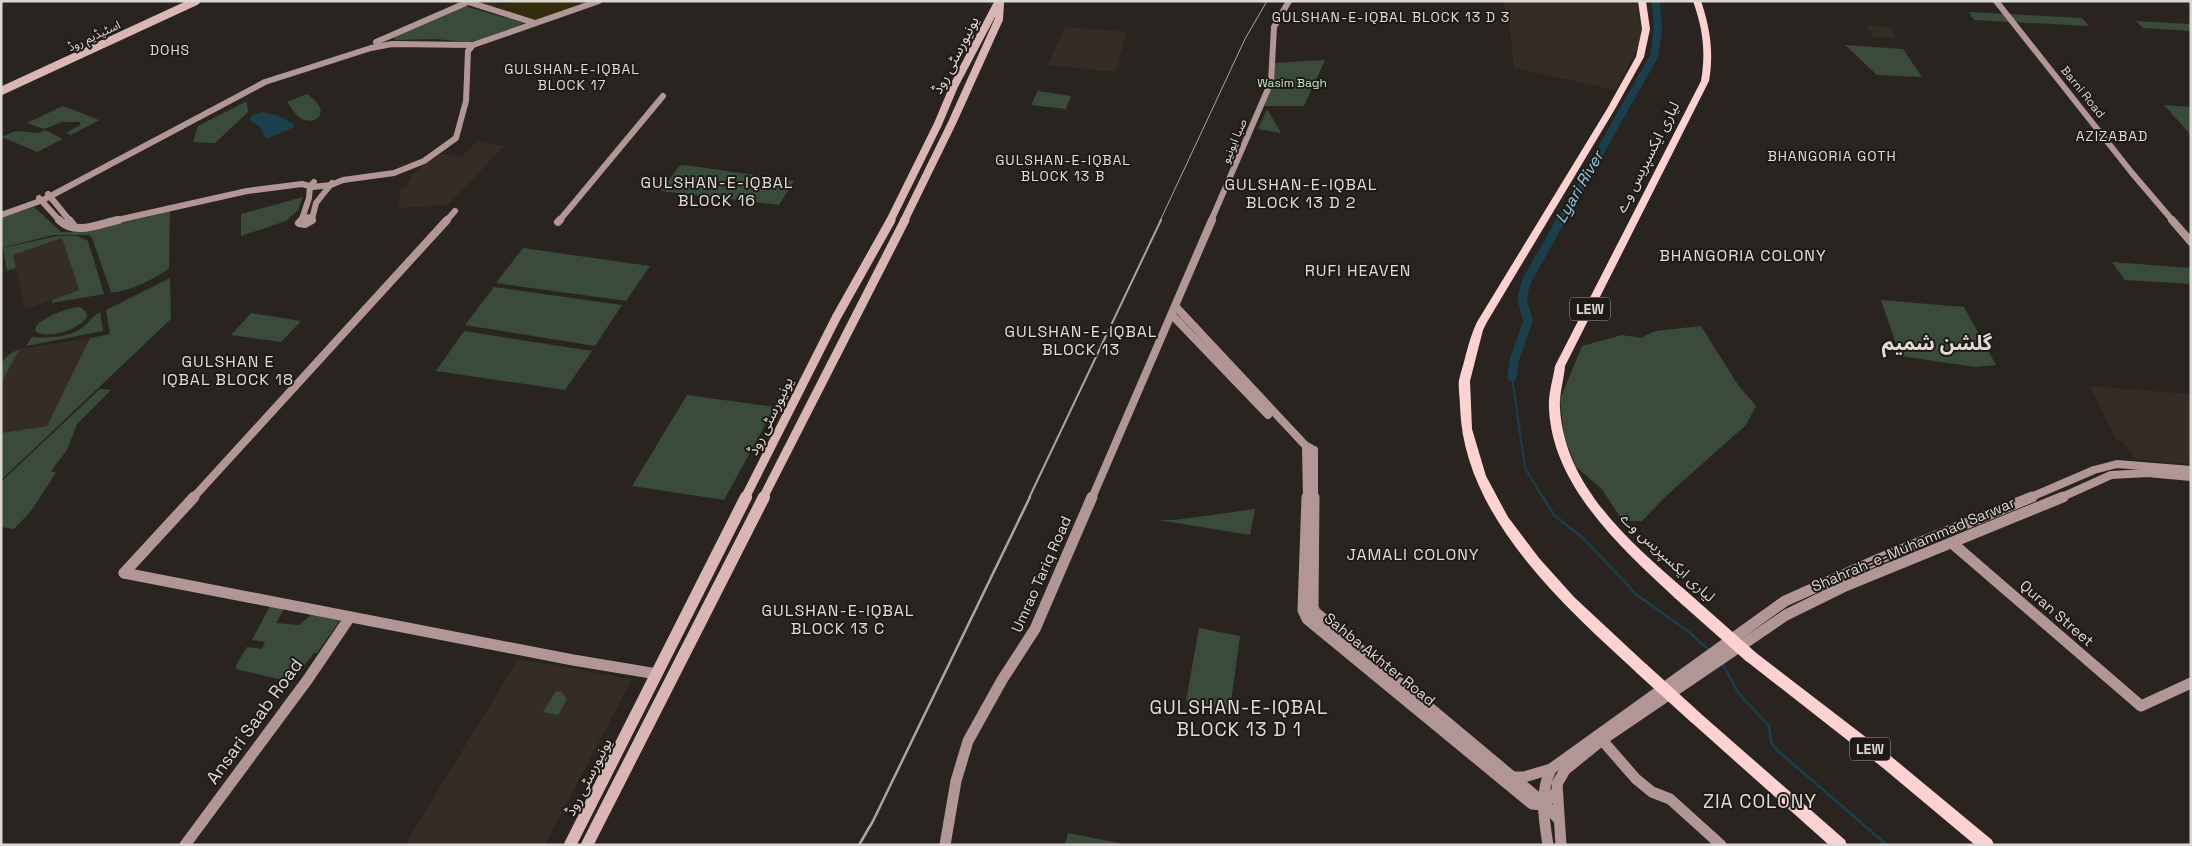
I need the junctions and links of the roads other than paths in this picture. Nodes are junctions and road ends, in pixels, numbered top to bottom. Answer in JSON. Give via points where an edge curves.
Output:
{"nodes":[{"id":1,"x":190,"y":1,"type":"edge"},
{"id":2,"x":196,"y":1,"type":"edge"},
{"id":3,"x":599,"y":1,"type":"edge"},
{"id":4,"x":1000,"y":1,"type":"edge"},
{"id":5,"x":1289,"y":1,"type":"edge"},
{"id":6,"x":1642,"y":1,"type":"edge"},
{"id":7,"x":1697,"y":1,"type":"edge"},
{"id":8,"x":1996,"y":1,"type":"edge"},
{"id":9,"x":466,"y":2,"type":"edge"},
{"id":10,"x":1010,"y":19,"type":"dead end"},
{"id":11,"x":535,"y":23,"type":"junction"},
{"id":12,"x":993,"y":32,"type":"junction"},
{"id":13,"x":390,"y":39,"type":"junction"},
{"id":14,"x":473,"y":45,"type":"junction"},
{"id":15,"x":372,"y":46,"type":"junction"},
{"id":16,"x":1,"y":89,"type":"edge"},
{"id":17,"x":663,"y":96,"type":"dead end"},
{"id":18,"x":343,"y":180,"type":"joint"},
{"id":19,"x":332,"y":182,"type":"junction"},
{"id":20,"x":312,"y":184,"type":"junction"},
{"id":21,"x":50,"y":195,"type":"junction"},
{"id":22,"x":41,"y":199,"type":"junction"},
{"id":23,"x":455,"y":211,"type":"dead end"},
{"id":24,"x":1,"y":214,"type":"edge"},
{"id":25,"x":558,"y":222,"type":"dead end"},
{"id":26,"x":2191,"y":242,"type":"edge"},
{"id":27,"x":870,"y":256,"type":"junction"},
{"id":28,"x":885,"y":258,"type":"junction"},
{"id":29,"x":1174,"y":311,"type":"junction"},
{"id":30,"x":1310,"y":450,"type":"junction"},
{"id":31,"x":2191,"y":470,"type":"edge"},
{"id":32,"x":2191,"y":477,"type":"edge"},
{"id":33,"x":1952,"y":543,"type":"junction"},
{"id":34,"x":350,"y":617,"type":"junction"},
{"id":35,"x":1728,"y":649,"type":"junction"},
{"id":36,"x":657,"y":674,"type":"junction"},
{"id":37,"x":2191,"y":683,"type":"edge"},
{"id":38,"x":1663,"y":695,"type":"junction"},
{"id":39,"x":1602,"y":740,"type":"junction"},
{"id":40,"x":1551,"y":769,"type":"junction"},
{"id":41,"x":1512,"y":777,"type":"junction"},
{"id":42,"x":1556,"y":792,"type":"junction"},
{"id":43,"x":1543,"y":804,"type":"junction"},
{"id":44,"x":1559,"y":820,"type":"junction"},
{"id":45,"x":185,"y":845,"type":"edge"},
{"id":46,"x":570,"y":845,"type":"edge"},
{"id":47,"x":587,"y":845,"type":"edge"},
{"id":48,"x":944,"y":845,"type":"edge"},
{"id":49,"x":1548,"y":845,"type":"edge"},
{"id":50,"x":1561,"y":845,"type":"edge"},
{"id":51,"x":1721,"y":845,"type":"edge"},
{"id":52,"x":1840,"y":845,"type":"edge"},
{"id":53,"x":1987,"y":845,"type":"edge"}],
"edges":[{"from":1,"to":16,"type":"main road","name":"اسٹیڈیم روڈ"},
{"from":2,"to":16,"type":"main road","name":"اسٹیڈیم روڈ"},
{"from":3,"to":11,"type":"street"},
{"from":4,"to":12,"type":"main road","name":"یونیورسٹی روڈ","via":[[999,19]]},
{"from":4,"to":27,"type":"main road","name":"یونیورسٹی روڈ"},
{"from":5,"to":29,"type":"street","name":"صبا ایونیو","via":[[1274,27],[1271,82]]},
{"from":6,"to":52,"type":"highway","bridge":true,"via":[[1646,28],[1640,57],[1488,310],[1475,338],[1464,378],[1467,435],[1491,498],[1518,540],[1551,581],[1608,638]]},
{"from":7,"to":53,"type":"highway","name":"لیاری ایکسپریس وے","number":"LEW","bridge":true,"via":[[1709,45],[1705,81],[1560,366],[1555,397],[1556,423],[1566,458],[1602,519],[1632,552],[1750,656]]},
{"from":8,"to":26,"type":"street","name":"Barni Road"},
{"from":9,"to":11,"type":"street"},
{"from":9,"to":13,"type":"street"},
{"from":10,"to":12,"type":"main road","via":[[1002,20]]},
{"from":11,"to":14,"type":"street"},
{"from":12,"to":28,"type":"main road","name":"یونیورسٹی روڈ"},
{"from":13,"to":14,"type":"street"},
{"from":13,"to":15,"type":"street"},
{"from":13,"to":15,"type":"street"},
{"from":14,"to":15,"type":"street","via":[[413,43]]},
{"from":14,"to":18,"type":"street","via":[[468,51],[466,101],[456,138],[407,169]]},
{"from":15,"to":21,"type":"street","via":[[263,80]]},
{"from":17,"to":25,"type":"street"},
{"from":18,"to":19,"type":"street"},
{"from":19,"to":20,"type":"street"},
{"from":19,"to":20,"type":"street","via":[[318,200],[312,219],[303,225],[299,222]]},
{"from":20,"to":21,"type":"street","via":[[248,189],[80,226],[71,224]]},
{"from":20,"to":22,"type":"street","via":[[247,191],[76,229],[65,226]]},
{"from":21,"to":22,"type":"street"},
{"from":22,"to":24,"type":"street"},
{"from":23,"to":34,"type":"street","via":[[124,573]]},
{"from":27,"to":28,"type":"main road"},
{"from":27,"to":36,"type":"main road","name":"یونیورسٹی روڈ"},
{"from":28,"to":47,"type":"main road","name":"یونیورسٹی روڈ"},
{"from":29,"to":30,"type":"street","via":[[1204,350],[1287,430],[1301,449]]},
{"from":29,"to":48,"type":"street","name":"Umrao Tariq Road","via":[[1036,629],[1002,680],[968,741]]},
{"from":30,"to":41,"type":"street","name":"Sahba Akhter Road","via":[[1315,489],[1315,612]]},
{"from":30,"to":43,"type":"street","name":"Sahba Akhter Road","via":[[1303,610],[1307,619],[1522,797],[1535,806]]},
{"from":31,"to":35,"type":"street","name":"Shahrah-e-Muhammad Sarwar","via":[[2116,464],[2094,470],[1784,601]]},
{"from":32,"to":33,"type":"street","name":"Shahrah-e-Muhammad Sarwar","via":[[2147,473],[2111,475]]},
{"from":33,"to":35,"type":"street","name":"Shahrah-e-Muhammad Sarwar","via":[[1843,587]]},
{"from":33,"to":37,"type":"street","name":"Quran Street","via":[[2141,706]]},
{"from":34,"to":36,"type":"street"},
{"from":34,"to":45,"type":"street","name":"Ansari Saab Road"},
{"from":35,"to":38,"type":"street","name":"Shahrah-e-Muhammad Sarwar"},
{"from":36,"to":46,"type":"main road","name":"یونیورسٹی روڈ"},
{"from":38,"to":39,"type":"street","name":"Shahrah-e-Muhammad Sarwar"},
{"from":38,"to":40,"type":"street","name":"Shahrah-e-Muhammad Sarwar"},
{"from":39,"to":42,"type":"street","name":"Shahrah-e-Muhammad Sarwar","via":[[1565,770]]},
{"from":39,"to":51,"type":"street","via":[[1636,779],[1652,792],[1670,799]]},
{"from":40,"to":41,"type":"street","name":"Shahrah-e-Muhammad Sarwar"},
{"from":40,"to":43,"type":"street","via":[[1543,789]]},
{"from":41,"to":43,"type":"street","name":"Sahba Akhter Road"},
{"from":42,"to":43,"type":"street"},
{"from":42,"to":44,"type":"street"},
{"from":43,"to":44,"type":"street","name":"Sahba Akhter Road"},
{"from":43,"to":49,"type":"street"},
{"from":44,"to":50,"type":"street"}]}
